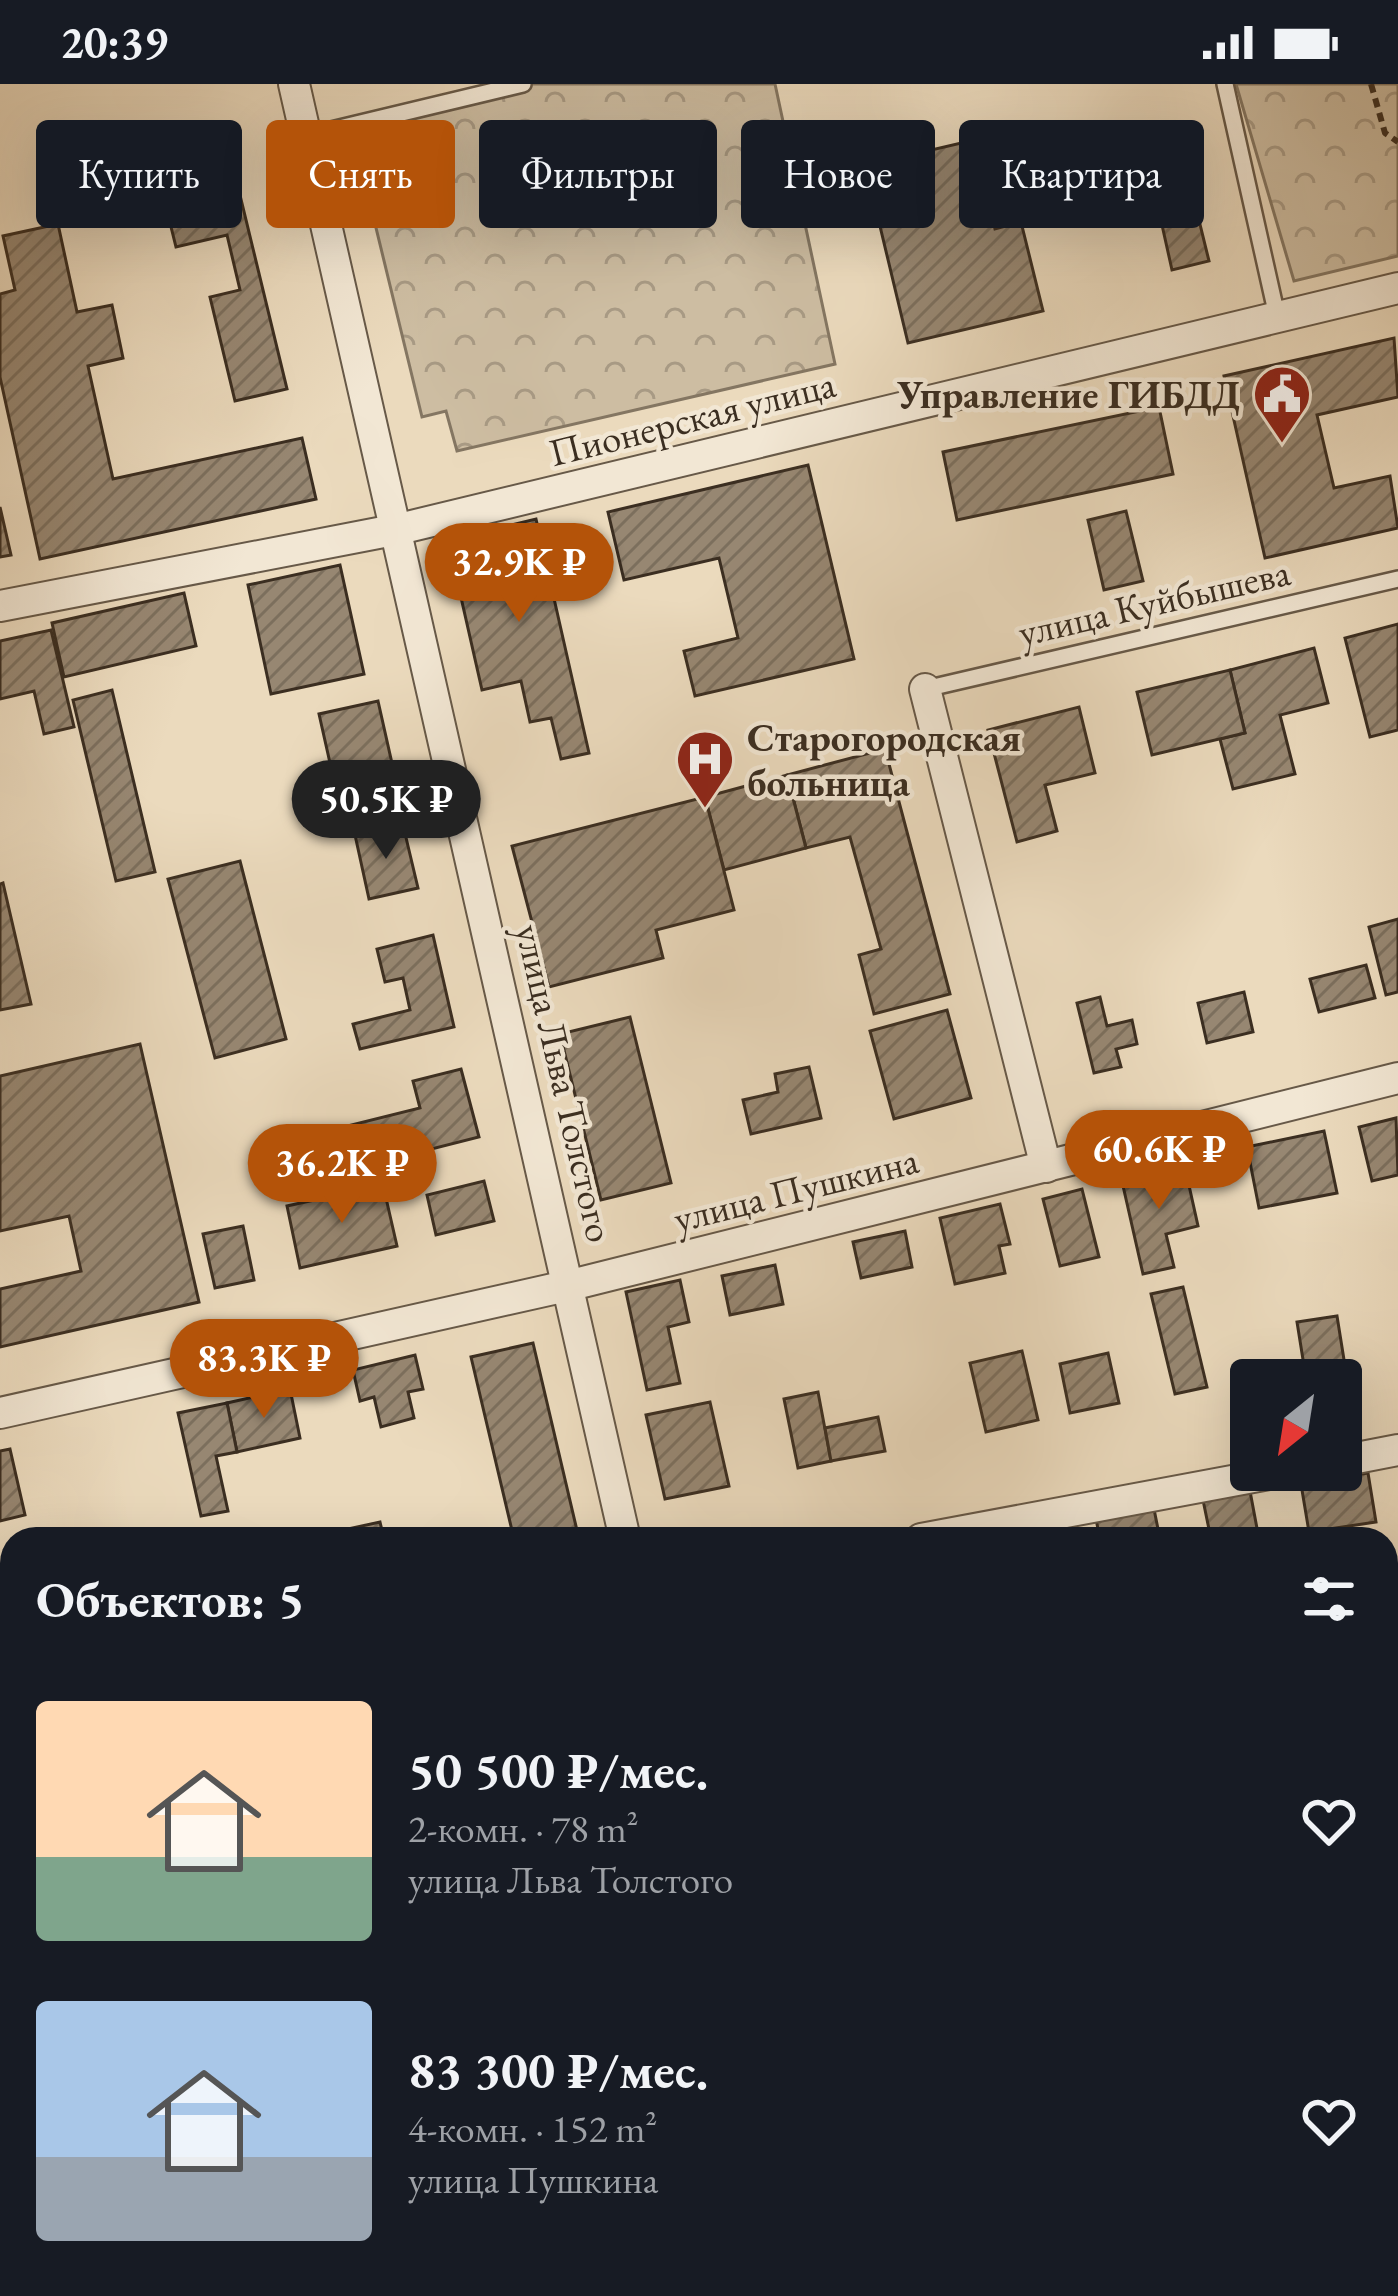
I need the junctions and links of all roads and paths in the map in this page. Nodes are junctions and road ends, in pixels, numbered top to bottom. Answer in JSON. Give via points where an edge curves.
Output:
{"nodes":[{"id":1,"x":294,"y":84,"type":"edge"},
{"id":2,"x":523,"y":84,"type":"edge"},
{"id":3,"x":1225,"y":84,"type":"edge"},
{"id":4,"x":1371,"y":84,"type":"edge"},
{"id":5,"x":302,"y":120,"type":"edge"},
{"id":6,"x":373,"y":120,"type":"edge"},
{"id":7,"x":1398,"y":142,"type":"edge"},
{"id":8,"x":328,"y":228,"type":"edge"},
{"id":9,"x":1398,"y":288,"type":"edge"},
{"id":10,"x":1277,"y":316,"type":"junction"},
{"id":11,"x":399,"y":529,"type":"junction"},
{"id":12,"x":1398,"y":580,"type":"edge"},
{"id":13,"x":0,"y":606,"type":"edge"},
{"id":14,"x":925,"y":689,"type":"joint"},
{"id":15,"x":1398,"y":1078,"type":"edge"},
{"id":16,"x":1046,"y":1167,"type":"junction"},
{"id":17,"x":572,"y":1285,"type":"junction"},
{"id":18,"x":0,"y":1413,"type":"edge"},
{"id":19,"x":1398,"y":1450,"type":"edge"},
{"id":20,"x":1362,"y":1457,"type":"edge"},
{"id":21,"x":1230,"y":1481,"type":"edge"},
{"id":22,"x":622,"y":1527,"type":"edge"},
{"id":23,"x":985,"y":1527,"type":"edge"}],
"edges":[{"from":1,"to":5,"type":"street","name":"улица Льва Толстого"},
{"from":2,"to":6,"type":"lane"},
{"from":3,"to":10,"type":"lane"},
{"from":4,"to":7,"type":"path","via":[[1385,133]]},
{"from":8,"to":11,"type":"street","name":"улица Льва Толстого"},
{"from":9,"to":10,"type":"street","name":"Пионерская улица"},
{"from":10,"to":11,"type":"street","name":"Пионерская улица"},
{"from":11,"to":13,"type":"street","name":"Пионерская улица"},
{"from":11,"to":17,"type":"street","name":"улица Льва Толстого"},
{"from":12,"to":14,"type":"lane","name":"улица Куйбышева"},
{"from":14,"to":16,"type":"street"},
{"from":15,"to":16,"type":"street","name":"улица Пушкина"},
{"from":16,"to":17,"type":"street","name":"улица Пушкина"},
{"from":17,"to":18,"type":"street","name":"улица Пушкина"},
{"from":17,"to":22,"type":"street","name":"улица Льва Толстого"},
{"from":19,"to":20,"type":"street"},
{"from":21,"to":23,"type":"street"}]}
